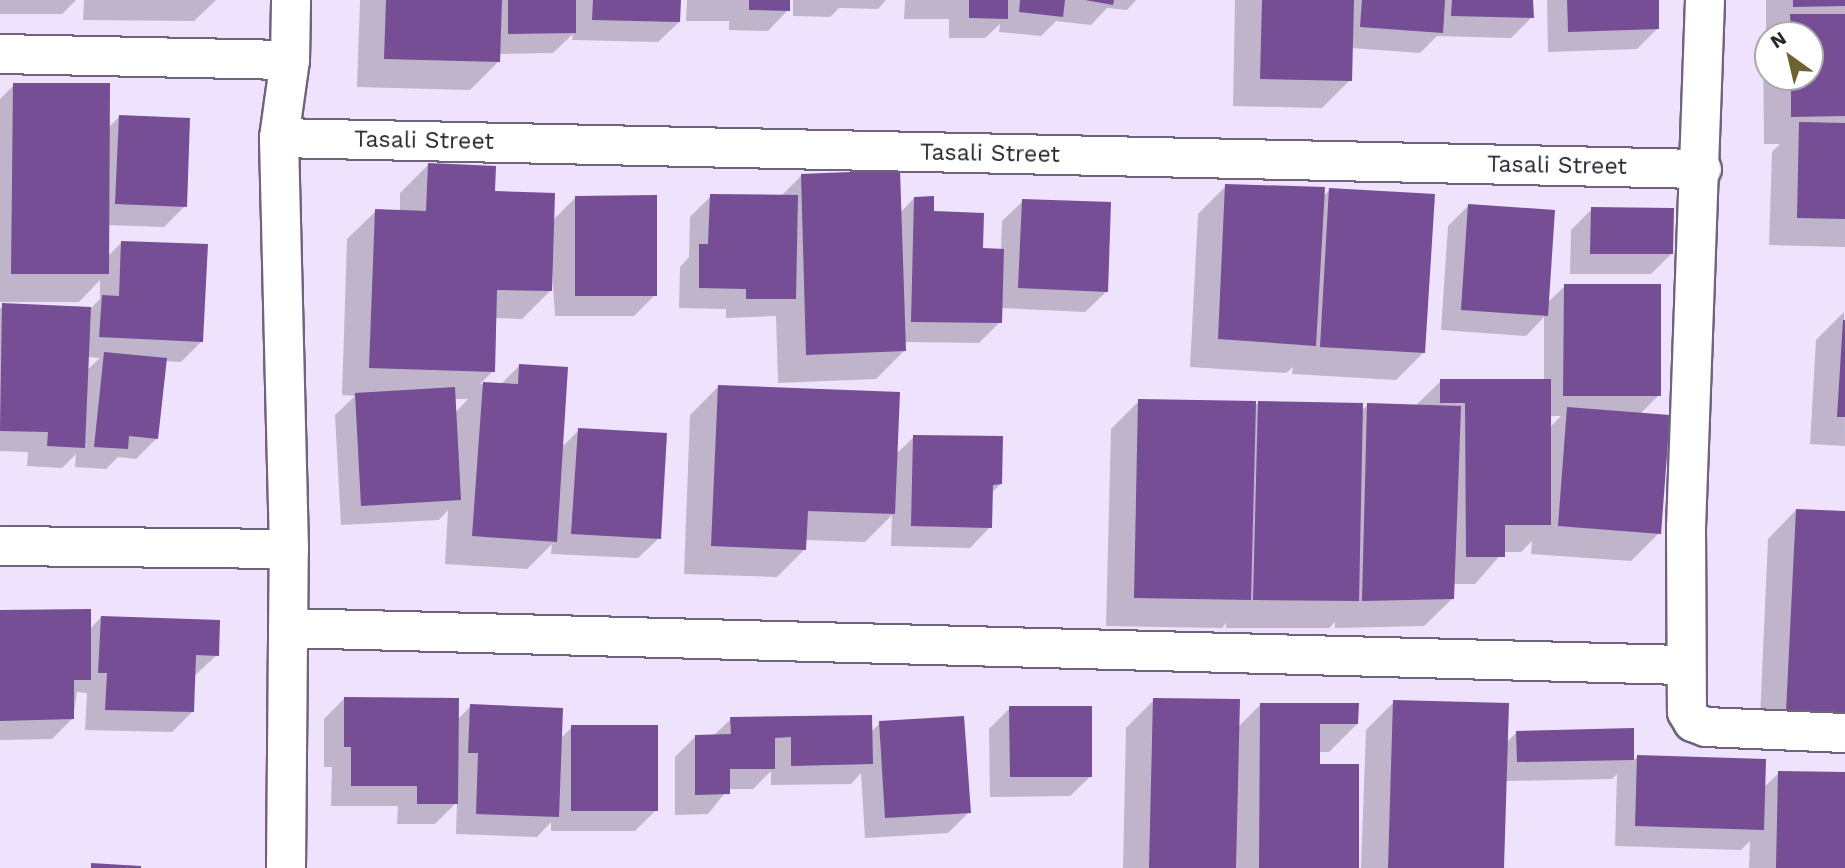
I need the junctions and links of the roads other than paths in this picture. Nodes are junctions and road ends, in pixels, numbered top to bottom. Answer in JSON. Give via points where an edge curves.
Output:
{"nodes":[{"id":1,"x":291,"y":0,"type":"edge"},
{"id":2,"x":1705,"y":0,"type":"edge"},
{"id":3,"x":0,"y":54,"type":"edge"},
{"id":4,"x":290,"y":60,"type":"junction"},
{"id":5,"x":279,"y":138,"type":"junction"},
{"id":6,"x":1702,"y":169,"type":"junction"},
{"id":7,"x":0,"y":546,"type":"edge"},
{"id":8,"x":289,"y":549,"type":"junction"},
{"id":9,"x":288,"y":628,"type":"junction"},
{"id":10,"x":1685,"y":665,"type":"junction"},
{"id":11,"x":1845,"y":733,"type":"edge"},
{"id":12,"x":286,"y":868,"type":"edge"}],
"edges":[{"from":1,"to":4,"type":"street"},
{"from":2,"to":6,"type":"street"},
{"from":3,"to":4,"type":"street"},
{"from":4,"to":5,"type":"street"},
{"from":5,"to":6,"type":"street","name":"Tasali Street"},
{"from":5,"to":8,"type":"street"},
{"from":6,"to":10,"type":"street"},
{"from":7,"to":8,"type":"street"},
{"from":8,"to":9,"type":"street"},
{"from":9,"to":10,"type":"street"},
{"from":9,"to":12,"type":"street"},
{"from":10,"to":11,"type":"street","via":[[1687,712],[1693,722],[1706,727]]}]}
